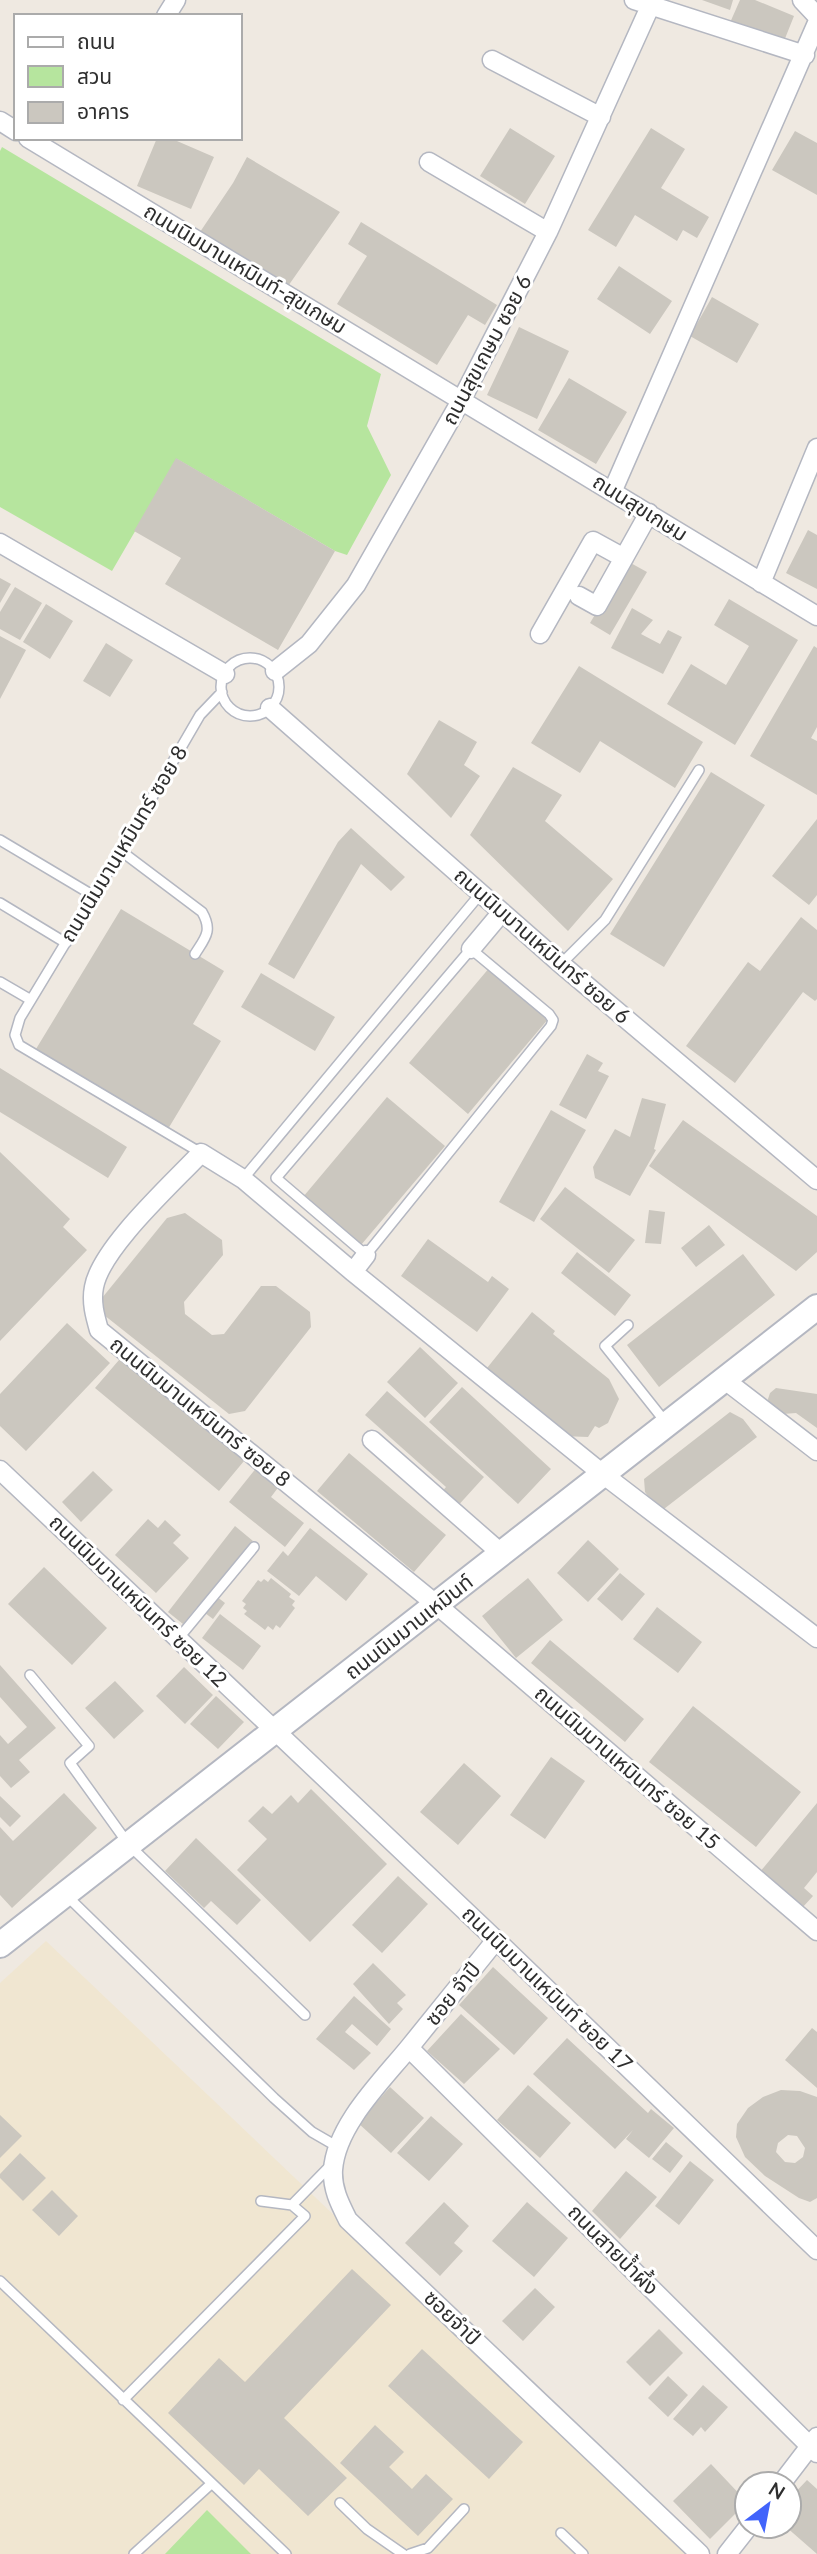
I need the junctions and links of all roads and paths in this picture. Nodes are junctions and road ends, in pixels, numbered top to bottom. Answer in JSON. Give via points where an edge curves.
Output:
{"nodes":[{"id":1,"x":803,"y":0,"type":"edge"},
{"id":2,"x":646,"y":2,"type":"edge"},
{"id":3,"x":817,"y":16,"type":"edge"},
{"id":4,"x":817,"y":23,"type":"edge"},
{"id":5,"x":805,"y":55,"type":"junction"},
{"id":6,"x":492,"y":61,"type":"dead end"},
{"id":7,"x":601,"y":117,"type":"junction"},
{"id":8,"x":31,"y":140,"type":"edge"},
{"id":9,"x":429,"y":162,"type":"dead end"},
{"id":10,"x":548,"y":232,"type":"junction"},
{"id":11,"x":462,"y":399,"type":"junction"},
{"id":12,"x":817,"y":448,"type":"edge"},
{"id":13,"x":613,"y":491,"type":"junction"},
{"id":14,"x":649,"y":513,"type":"junction"},
{"id":15,"x":0,"y":543,"type":"edge"},
{"id":16,"x":624,"y":558,"type":"junction"},
{"id":17,"x":761,"y":583,"type":"junction"},
{"id":18,"x":579,"y":596,"type":"dead end"},
{"id":19,"x":817,"y":616,"type":"edge"},
{"id":20,"x":540,"y":634,"type":"dead end"},
{"id":21,"x":275,"y":671,"type":"junction"},
{"id":22,"x":225,"y":674,"type":"junction"},
{"id":23,"x":222,"y":692,"type":"junction"},
{"id":24,"x":270,"y":709,"type":"junction"},
{"id":25,"x":699,"y":770,"type":"dead end"},
{"id":26,"x":0,"y":840,"type":"edge"},
{"id":27,"x":121,"y":852,"type":"junction"},
{"id":28,"x":481,"y":893,"type":"junction"},
{"id":29,"x":94,"y":896,"type":"junction"},
{"id":30,"x":0,"y":903,"type":"edge"},
{"id":31,"x":502,"y":912,"type":"junction"},
{"id":32,"x":66,"y":943,"type":"junction"},
{"id":33,"x":471,"y":949,"type":"junction"},
{"id":34,"x":195,"y":954,"type":"dead end"},
{"id":35,"x":561,"y":964,"type":"junction"},
{"id":36,"x":0,"y":982,"type":"edge"},
{"id":37,"x":31,"y":1000,"type":"junction"},
{"id":38,"x":201,"y":1153,"type":"junction"},
{"id":39,"x":243,"y":1179,"type":"junction"},
{"id":40,"x":817,"y":1180,"type":"edge"},
{"id":41,"x":366,"y":1255,"type":"junction"},
{"id":42,"x":353,"y":1272,"type":"junction"},
{"id":43,"x":817,"y":1307,"type":"edge"},
{"id":44,"x":628,"y":1325,"type":"dead end"},
{"id":45,"x":725,"y":1380,"type":"junction"},
{"id":46,"x":668,"y":1425,"type":"junction"},
{"id":47,"x":372,"y":1440,"type":"dead end"},
{"id":48,"x":817,"y":1451,"type":"edge"},
{"id":49,"x":0,"y":1470,"type":"edge"},
{"id":50,"x":604,"y":1475,"type":"junction"},
{"id":51,"x":254,"y":1547,"type":"dead end"},
{"id":52,"x":502,"y":1554,"type":"junction"},
{"id":53,"x":437,"y":1605,"type":"junction"},
{"id":54,"x":817,"y":1638,"type":"edge"},
{"id":55,"x":178,"y":1639,"type":"junction"},
{"id":56,"x":30,"y":1675,"type":"dead end"},
{"id":57,"x":275,"y":1731,"type":"junction"},
{"id":58,"x":129,"y":1845,"type":"junction"},
{"id":59,"x":66,"y":1895,"type":"junction"},
{"id":60,"x":817,"y":1931,"type":"edge"},
{"id":61,"x":496,"y":1940,"type":"junction"},
{"id":62,"x":0,"y":1945,"type":"edge"},
{"id":63,"x":305,"y":2015,"type":"dead end"},
{"id":64,"x":409,"y":2048,"type":"junction"},
{"id":65,"x":336,"y":2154,"type":"junction"},
{"id":66,"x":261,"y":2201,"type":"dead end"},
{"id":67,"x":292,"y":2205,"type":"junction"},
{"id":68,"x":817,"y":2249,"type":"edge"},
{"id":69,"x":0,"y":2281,"type":"edge"},
{"id":70,"x":123,"y":2400,"type":"junction"},
{"id":71,"x":815,"y":2445,"type":"edge"},
{"id":72,"x":793,"y":2470,"type":"edge"},
{"id":73,"x":211,"y":2484,"type":"junction"},
{"id":74,"x":340,"y":2503,"type":"dead end"},
{"id":75,"x":464,"y":2509,"type":"dead end"},
{"id":76,"x":561,"y":2533,"type":"dead end"},
{"id":77,"x":738,"y":2540,"type":"edge"},
{"id":78,"x":134,"y":2554,"type":"edge"},
{"id":79,"x":286,"y":2554,"type":"edge"},
{"id":80,"x":403,"y":2554,"type":"edge"},
{"id":81,"x":410,"y":2554,"type":"edge"},
{"id":82,"x":583,"y":2554,"type":"edge"},
{"id":83,"x":700,"y":2554,"type":"edge"},
{"id":84,"x":727,"y":2554,"type":"edge"}],
"edges":[{"from":1,"to":3,"type":"street"},
{"from":2,"to":5,"type":"street"},
{"from":2,"to":7,"type":"street","name":"ถนนสุขเกษม ซอย 6"},
{"from":4,"to":5,"type":"street"},
{"from":5,"to":13,"type":"street"},
{"from":6,"to":7,"type":"street"},
{"from":7,"to":10,"type":"street","name":"ถนนสุขเกษม ซอย 6"},
{"from":8,"to":11,"type":"street","name":"ถนนนิมมานเหมินท์-สุขเกษม"},
{"from":9,"to":10,"type":"street"},
{"from":10,"to":11,"type":"street","name":"ถนนสุขเกษม ซอย 6"},
{"from":11,"to":13,"type":"street","name":"ถนนสุขเกษม"},
{"from":11,"to":21,"type":"street","name":"ถนนสุขเกษม ซอย 6","via":[[356,585],[309,644]]},
{"from":12,"to":17,"type":"street"},
{"from":13,"to":14,"type":"street","name":"ถนนสุขเกษม"},
{"from":14,"to":16,"type":"street"},
{"from":14,"to":17,"type":"street","name":"ถนนสุขเกษม"},
{"from":15,"to":22,"type":"street"},
{"from":16,"to":18,"type":"street","via":[[597,606]]},
{"from":16,"to":20,"type":"street","via":[[593,541]]},
{"from":17,"to":19,"type":"street","name":"ถนนสุขเกษม"},
{"from":21,"to":22,"type":"lane","via":[[253,658],[236,662]]},
{"from":21,"to":24,"type":"lane","via":[[279,695]]},
{"from":22,"to":23,"type":"lane"},
{"from":23,"to":24,"type":"lane","via":[[237,713],[254,716]]},
{"from":23,"to":27,"type":"lane","name":"ถนนนิมมานเหมินทร์ ซอย 8","via":[[200,716]]},
{"from":24,"to":28,"type":"street","name":"ถนนนิมมานเหมินทร์ ซอย 6"},
{"from":25,"to":35,"type":"lane","via":[[605,919]]},
{"from":26,"to":29,"type":"lane"},
{"from":27,"to":29,"type":"lane","name":"ถนนนิมมานเหมินทร์ ซอย 8"},
{"from":27,"to":34,"type":"lane","via":[[202,912],[208,929]]},
{"from":28,"to":31,"type":"street","name":"ถนนนิมมานเหมินทร์ ซอย 6"},
{"from":28,"to":39,"type":"lane"},
{"from":29,"to":32,"type":"lane","name":"ถนนนิมมานเหมินทร์ ซอย 8"},
{"from":30,"to":32,"type":"lane"},
{"from":31,"to":33,"type":"street"},
{"from":31,"to":35,"type":"street","name":"ถนนนิมมานเหมินทร์ ซอย 6"},
{"from":32,"to":37,"type":"lane","name":"ถนนนิมมานเหมินทร์ ซอย 8"},
{"from":33,"to":41,"type":"lane","via":[[549,1014],[551,1026]]},
{"from":33,"to":41,"type":"lane","via":[[276,1178]]},
{"from":35,"to":40,"type":"street","name":"ถนนนิมมานเหมินทร์ ซอย 6"},
{"from":36,"to":37,"type":"lane"},
{"from":37,"to":38,"type":"lane","name":"ถนนนิมมานเหมินทร์ ซอย 8","via":[[15,1028],[19,1045]]},
{"from":38,"to":39,"type":"street"},
{"from":38,"to":53,"type":"street","name":"ถนนนิมมานเหมินทร์ ซอย 8","via":[[110,1252],[94,1287],[99,1330]]},
{"from":39,"to":42,"type":"street"},
{"from":41,"to":42,"type":"street"},
{"from":42,"to":50,"type":"street"},
{"from":43,"to":45,"type":"main road","name":"ถนนนิมมานเหมินท์"},
{"from":44,"to":46,"type":"lane","via":[[605,1346]]},
{"from":45,"to":46,"type":"main road","name":"ถนนนิมมานเหมินท์"},
{"from":45,"to":48,"type":"street"},
{"from":46,"to":50,"type":"main road","name":"ถนนนิมมานเหมินท์"},
{"from":47,"to":52,"type":"street"},
{"from":49,"to":55,"type":"street","name":"ถนนนิมมานเหมินทร์ ซอย 12"},
{"from":50,"to":52,"type":"main road","name":"ถนนนิมมานเหมินท์"},
{"from":50,"to":54,"type":"street"},
{"from":51,"to":55,"type":"lane"},
{"from":52,"to":53,"type":"main road","name":"ถนนนิมมานเหมินท์"},
{"from":53,"to":57,"type":"main road","name":"ถนนนิมมานเหมินท์"},
{"from":53,"to":60,"type":"street","name":"ถนนนิมมานเหมินทร์ ซอย 15"},
{"from":55,"to":57,"type":"street","name":"ถนนนิมมานเหมินทร์ ซอย 12"},
{"from":56,"to":58,"type":"lane","via":[[89,1746],[70,1763]]},
{"from":57,"to":58,"type":"main road","name":"ถนนนิมมานเหมินท์"},
{"from":57,"to":61,"type":"street","name":"ถนนนิมมานเหมินท์ ซอย 17"},
{"from":58,"to":59,"type":"main road","name":"ถนนนิมมานเหมินท์"},
{"from":58,"to":63,"type":"lane"},
{"from":59,"to":62,"type":"main road","name":"ถนนนิมมานเหมินท์"},
{"from":59,"to":65,"type":"lane"},
{"from":61,"to":64,"type":"street","name":"ซอย จำปี"},
{"from":61,"to":68,"type":"street","name":"ถนนนิมมานเหมินท์ ซอย 17"},
{"from":64,"to":65,"type":"street","via":[[369,2096],[345,2131]]},
{"from":64,"to":71,"type":"street","name":"ถนนสายน้ำผึ้ง"},
{"from":65,"to":67,"type":"lane"},
{"from":65,"to":83,"type":"street","name":"ซอยจำปี","via":[[335,2194],[348,2220]]},
{"from":66,"to":67,"type":"lane"},
{"from":67,"to":70,"type":"lane","via":[[305,2216]]},
{"from":69,"to":70,"type":"lane"},
{"from":70,"to":73,"type":"lane"},
{"from":71,"to":72,"type":"street"},
{"from":73,"to":78,"type":"lane"},
{"from":73,"to":79,"type":"lane"},
{"from":74,"to":80,"type":"lane"},
{"from":75,"to":81,"type":"lane","via":[[428,2548]]},
{"from":76,"to":82,"type":"lane"},
{"from":77,"to":84,"type":"street"}]}
